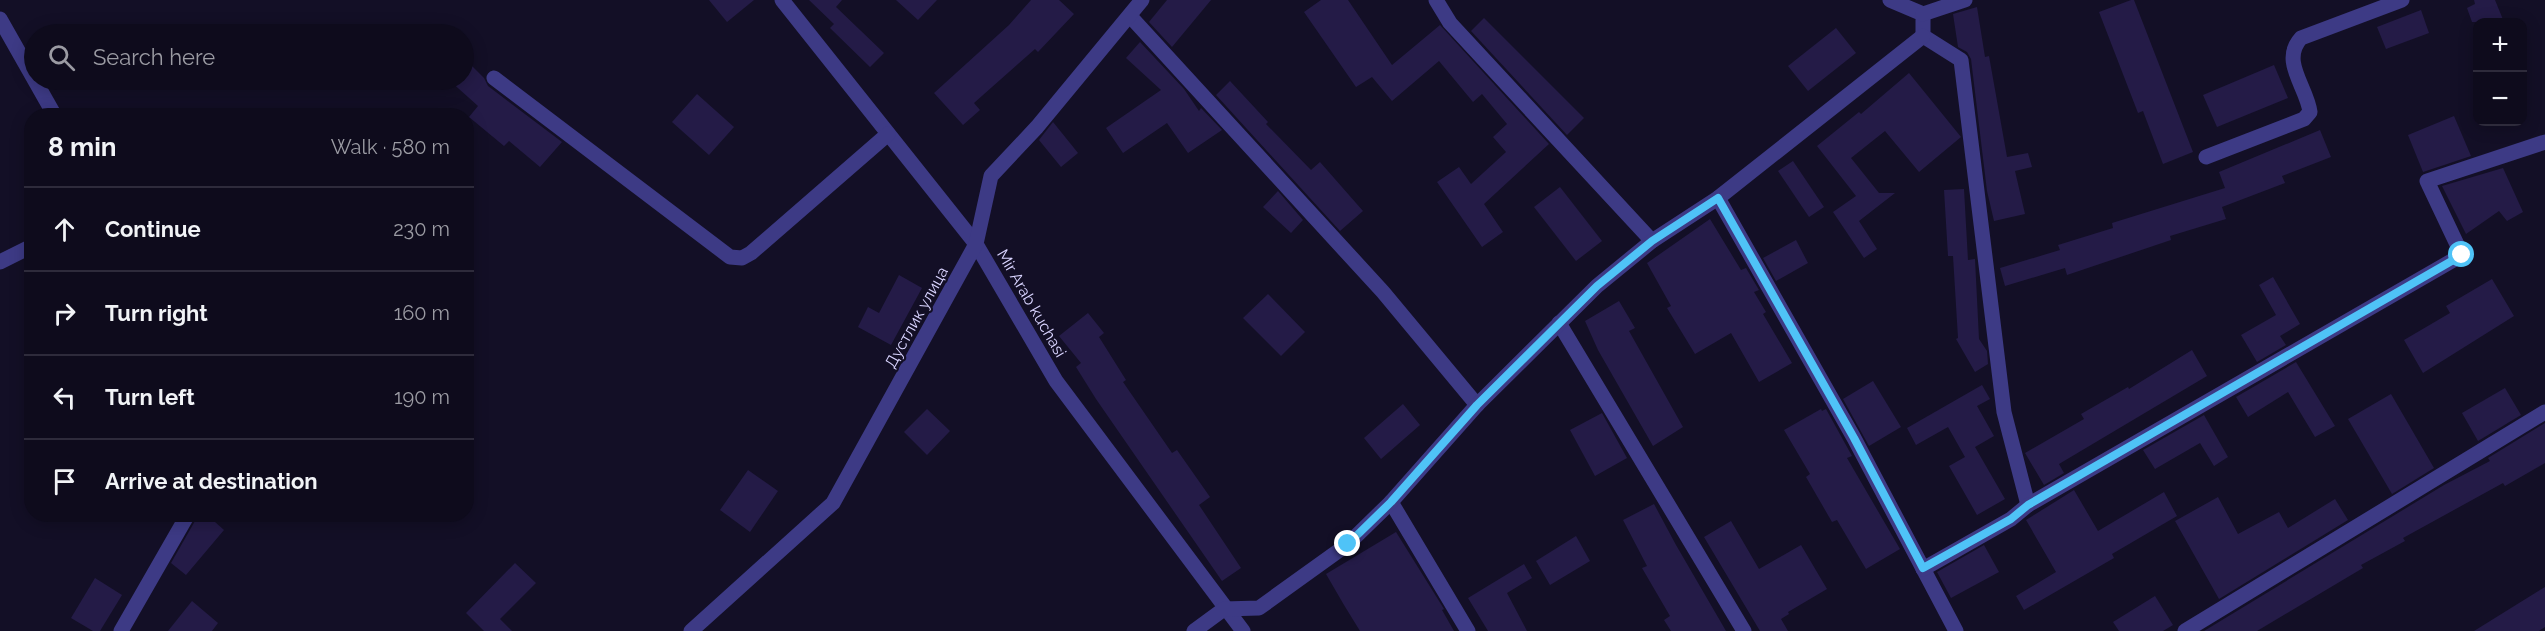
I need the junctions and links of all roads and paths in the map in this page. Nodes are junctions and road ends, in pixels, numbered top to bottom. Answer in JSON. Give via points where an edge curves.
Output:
{"nodes":[{"id":1,"x":782,"y":0,"type":"edge"},
{"id":2,"x":1142,"y":0,"type":"edge"},
{"id":3,"x":1436,"y":0,"type":"edge"},
{"id":4,"x":1890,"y":0,"type":"edge"},
{"id":5,"x":1965,"y":0,"type":"edge"},
{"id":6,"x":2402,"y":0,"type":"edge"},
{"id":7,"x":1923,"y":14,"type":"junction"},
{"id":8,"x":1130,"y":16,"type":"junction"},
{"id":9,"x":0,"y":18,"type":"edge"},
{"id":10,"x":1923,"y":36,"type":"junction"},
{"id":11,"x":24,"y":61,"type":"edge"},
{"id":12,"x":494,"y":78,"type":"dead end"},
{"id":13,"x":40,"y":90,"type":"edge"},
{"id":14,"x":51,"y":108,"type":"edge"},
{"id":15,"x":888,"y":134,"type":"junction"},
{"id":16,"x":2545,"y":142,"type":"edge"},
{"id":17,"x":2206,"y":157,"type":"dead end"},
{"id":18,"x":1718,"y":198,"type":"junction"},
{"id":19,"x":1652,"y":241,"type":"junction"},
{"id":20,"x":976,"y":244,"type":"junction"},
{"id":21,"x":24,"y":250,"type":"edge"},
{"id":22,"x":0,"y":262,"type":"edge"},
{"id":23,"x":1559,"y":322,"type":"junction"},
{"id":24,"x":1477,"y":405,"type":"junction"},
{"id":25,"x":2545,"y":412,"type":"edge"},
{"id":26,"x":1391,"y":502,"type":"junction"},
{"id":27,"x":2028,"y":505,"type":"junction"},
{"id":28,"x":185,"y":522,"type":"edge"},
{"id":29,"x":1923,"y":568,"type":"junction"},
{"id":30,"x":1224,"y":609,"type":"junction"},
{"id":31,"x":121,"y":631,"type":"edge"},
{"id":32,"x":691,"y":631,"type":"edge"},
{"id":33,"x":1194,"y":631,"type":"edge"},
{"id":34,"x":1243,"y":631,"type":"edge"},
{"id":35,"x":1468,"y":631,"type":"edge"},
{"id":36,"x":1744,"y":631,"type":"edge"},
{"id":37,"x":1956,"y":631,"type":"edge"},
{"id":38,"x":2185,"y":631,"type":"edge"}],
"edges":[{"from":1,"to":15,"type":"street","name":"Mir Arab kuchasi"},
{"from":2,"to":8,"type":"street","name":"Дустлик улица"},
{"from":3,"to":19,"type":"street","via":[[1450,23]]},
{"from":4,"to":7,"type":"street"},
{"from":5,"to":7,"type":"street"},
{"from":6,"to":17,"type":"street","via":[[2301,38],[2294,46],[2292,63],[2310,112],[2304,119]]},
{"from":7,"to":10,"type":"street"},
{"from":8,"to":20,"type":"street","name":"Дустлик улица","via":[[991,176]]},
{"from":8,"to":24,"type":"street","via":[[1383,292]]},
{"from":9,"to":11,"type":"street"},
{"from":10,"to":18,"type":"street"},
{"from":10,"to":27,"type":"street","via":[[1961,60],[2004,412]]},
{"from":12,"to":15,"type":"street","via":[[729,257],[742,258],[751,253]]},
{"from":13,"to":14,"type":"street"},
{"from":15,"to":20,"type":"street","name":"Mir Arab kuchasi"},
{"from":16,"to":27,"type":"street","via":[[2427,181],[2462,255]]},
{"from":18,"to":19,"type":"street"},
{"from":18,"to":29,"type":"street"},
{"from":19,"to":23,"type":"street"},
{"from":20,"to":30,"type":"street","name":"Mir Arab kuchasi","via":[[1056,381]]},
{"from":20,"to":32,"type":"street","name":"Дустлик улица","via":[[833,503]]},
{"from":21,"to":22,"type":"street"},
{"from":23,"to":24,"type":"street"},
{"from":23,"to":36,"type":"street"},
{"from":24,"to":26,"type":"street"},
{"from":25,"to":38,"type":"street"},
{"from":26,"to":30,"type":"street","via":[[1348,544],[1259,608]]},
{"from":26,"to":35,"type":"street"},
{"from":27,"to":29,"type":"street","via":[[2011,519]]},
{"from":28,"to":31,"type":"street"},
{"from":29,"to":37,"type":"street"},
{"from":30,"to":33,"type":"street"},
{"from":30,"to":34,"type":"street","name":"Mir Arab kuchasi"}]}
